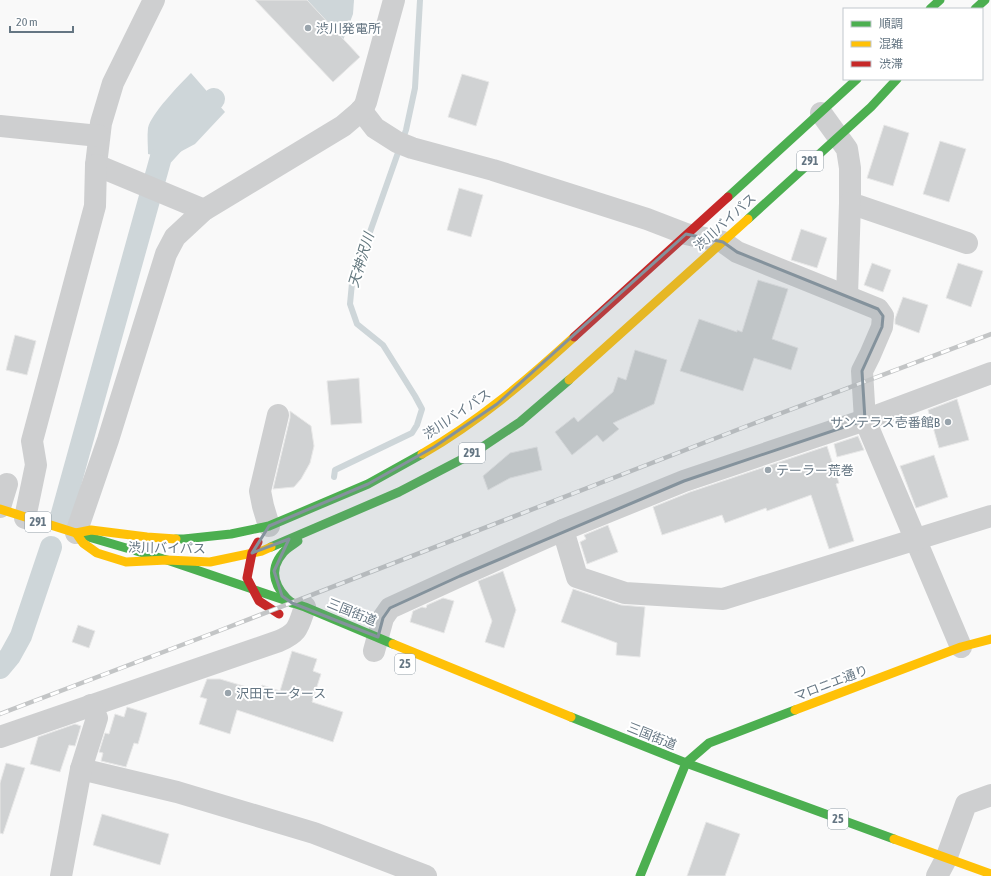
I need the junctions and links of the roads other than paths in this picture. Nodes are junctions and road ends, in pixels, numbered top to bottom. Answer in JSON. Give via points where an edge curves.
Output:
{"nodes":[{"id":1,"x":154,"y":0,"type":"edge"},
{"id":2,"x":394,"y":0,"type":"edge"},
{"id":3,"x":940,"y":0,"type":"edge"},
{"id":4,"x":985,"y":0,"type":"edge"},
{"id":5,"x":931,"y":8,"type":"edge"},
{"id":6,"x":976,"y":8,"type":"edge"},
{"id":7,"x":856,"y":80,"type":"edge"},
{"id":8,"x":896,"y":80,"type":"edge"},
{"id":9,"x":361,"y":110,"type":"junction"},
{"id":10,"x":821,"y":113,"type":"junction"},
{"id":11,"x":0,"y":126,"type":"edge"},
{"id":12,"x":99,"y":136,"type":"junction"},
{"id":13,"x":838,"y":137,"type":"junction"},
{"id":14,"x":96,"y":165,"type":"junction"},
{"id":15,"x":850,"y":204,"type":"junction"},
{"id":16,"x":204,"y":210,"type":"junction"},
{"id":17,"x":686,"y":234,"type":"junction"},
{"id":18,"x":723,"y":242,"type":"junction"},
{"id":19,"x":967,"y":243,"type":"dead end"},
{"id":20,"x":848,"y":296,"type":"junction"},
{"id":21,"x":991,"y":373,"type":"edge"},
{"id":22,"x":278,"y":415,"type":"dead end"},
{"id":23,"x":865,"y":420,"type":"junction"},
{"id":24,"x":10,"y":504,"type":"edge"},
{"id":25,"x":991,"y":516,"type":"edge"},
{"id":26,"x":269,"y":526,"type":"junction"},
{"id":27,"x":312,"y":530,"type":"junction"},
{"id":28,"x":563,"y":530,"type":"junction"},
{"id":29,"x":76,"y":533,"type":"junction"},
{"id":30,"x":915,"y":540,"type":"junction"},
{"id":31,"x":252,"y":553,"type":"junction"},
{"id":32,"x":167,"y":560,"type":"junction"},
{"id":33,"x":126,"y":562,"type":"junction"},
{"id":34,"x":148,"y":569,"type":"dead end"},
{"id":35,"x":252,"y":589,"type":"junction"},
{"id":36,"x":251,"y":604,"type":"dead end"},
{"id":37,"x":295,"y":615,"type":"junction"},
{"id":38,"x":991,"y":639,"type":"edge"},
{"id":39,"x":961,"y":647,"type":"junction"},
{"id":40,"x":375,"y":648,"type":"junction"},
{"id":41,"x":91,"y":705,"type":"junction"},
{"id":42,"x":588,"y":734,"type":"dead end"},
{"id":43,"x":0,"y":737,"type":"edge"},
{"id":44,"x":686,"y":763,"type":"junction"},
{"id":45,"x":81,"y":769,"type":"junction"},
{"id":46,"x":991,"y":795,"type":"edge"},
{"id":47,"x":942,"y":867,"type":"edge"},
{"id":48,"x":991,"y":874,"type":"edge"},
{"id":49,"x":61,"y":876,"type":"edge"},
{"id":50,"x":426,"y":876,"type":"edge"},
{"id":51,"x":640,"y":876,"type":"edge"}],
"edges":[{"from":1,"to":12,"type":"street","via":[[113,83]]},
{"from":2,"to":9,"type":"street","via":[[366,102]]},
{"from":3,"to":5,"type":"main road"},
{"from":4,"to":6,"type":"main road"},
{"from":7,"to":10,"type":"main road","name":"渋川バイパス","number":"291"},
{"from":8,"to":13,"type":"main road","name":"渋川バイパス","number":"291"},
{"from":9,"to":16,"type":"street","via":[[344,126]]},
{"from":9,"to":17,"type":"street","via":[[375,128],[404,145],[493,170]]},
{"from":10,"to":13,"type":"street"},
{"from":10,"to":17,"type":"main road","name":"渋川バイパス","number":"291"},
{"from":11,"to":12,"type":"street"},
{"from":12,"to":14,"type":"street"},
{"from":13,"to":15,"type":"street","via":[[847,149]]},
{"from":13,"to":18,"type":"main road","name":"渋川バイパス","number":"291"},
{"from":14,"to":16,"type":"street"},
{"from":14,"to":24,"type":"street","via":[[95,206],[32,441],[36,465]]},
{"from":15,"to":19,"type":"street"},
{"from":15,"to":20,"type":"street"},
{"from":16,"to":29,"type":"street","via":[[175,237],[166,254]]},
{"from":17,"to":18,"type":"street"},
{"from":17,"to":26,"type":"main road","name":"渋川バイパス","number":"291","via":[[524,382],[466,426],[368,484]]},
{"from":18,"to":20,"type":"street","via":[[737,252]]},
{"from":18,"to":27,"type":"main road","name":"渋川バイパス","number":"291","via":[[520,422],[472,454],[399,492]]},
{"from":20,"to":23,"type":"street","via":[[878,309],[883,316],[882,327],[862,371]]},
{"from":21,"to":23,"type":"street"},
{"from":22,"to":26,"type":"street","via":[[260,491]]},
{"from":23,"to":28,"type":"street","via":[[684,481]]},
{"from":23,"to":30,"type":"street"},
{"from":24,"to":29,"type":"main road","name":"三国街道","number":"291"},
{"from":25,"to":30,"type":"street"},
{"from":26,"to":29,"type":"main road","name":"渋川バイパス","number":"291","via":[[231,534],[184,539],[91,530]]},
{"from":26,"to":31,"type":"main road"},
{"from":27,"to":31,"type":"main road","name":"渋川バイパス","number":"291"},
{"from":27,"to":37,"type":"main road","via":[[281,554],[274,571],[279,590]]},
{"from":28,"to":30,"type":"street","via":[[577,577],[626,593],[723,599]]},
{"from":28,"to":40,"type":"street","via":[[390,608],[383,618]]},
{"from":29,"to":32,"type":"main road","name":"三国街道","number":"25"},
{"from":29,"to":33,"type":"main road","name":"渋川バイパス","number":"291","via":[[83,543],[97,553]]},
{"from":30,"to":39,"type":"street"},
{"from":31,"to":32,"type":"main road","name":"渋川バイパス","number":"291","via":[[210,562]]},
{"from":31,"to":35,"type":"main road","via":[[246,578]]},
{"from":32,"to":33,"type":"main road","name":"渋川バイパス","number":"291"},
{"from":32,"to":35,"type":"main road","name":"三国街道","number":"25"},
{"from":33,"to":34,"type":"main road"},
{"from":35,"to":37,"type":"main road","name":"三国街道","number":"25"},
{"from":35,"to":37,"type":"main road","via":[[259,601]]},
{"from":36,"to":37,"type":"main road","name":"三国街道","number":"25"},
{"from":37,"to":40,"type":"main road","name":"三国街道","number":"25"},
{"from":37,"to":41,"type":"street","via":[[297,629],[280,641]]},
{"from":38,"to":39,"type":"main road","name":"マロニエ通り"},
{"from":39,"to":44,"type":"main road","name":"マロニエ通り","via":[[709,743]]},
{"from":40,"to":44,"type":"main road","name":"三国街道","number":"25","via":[[513,694]]},
{"from":41,"to":43,"type":"street"},
{"from":41,"to":45,"type":"street","via":[[97,718]]},
{"from":42,"to":44,"type":"main road","name":"三国街道","number":"25"},
{"from":44,"to":47,"type":"main road","name":"三国街道","number":"25"},
{"from":44,"to":51,"type":"main road"},
{"from":45,"to":49,"type":"street"},
{"from":45,"to":50,"type":"street","via":[[177,792],[314,833]]},
{"from":46,"to":47,"type":"street","via":[[966,804]]},
{"from":47,"to":48,"type":"main road","name":"三国街道","number":"25"}]}
